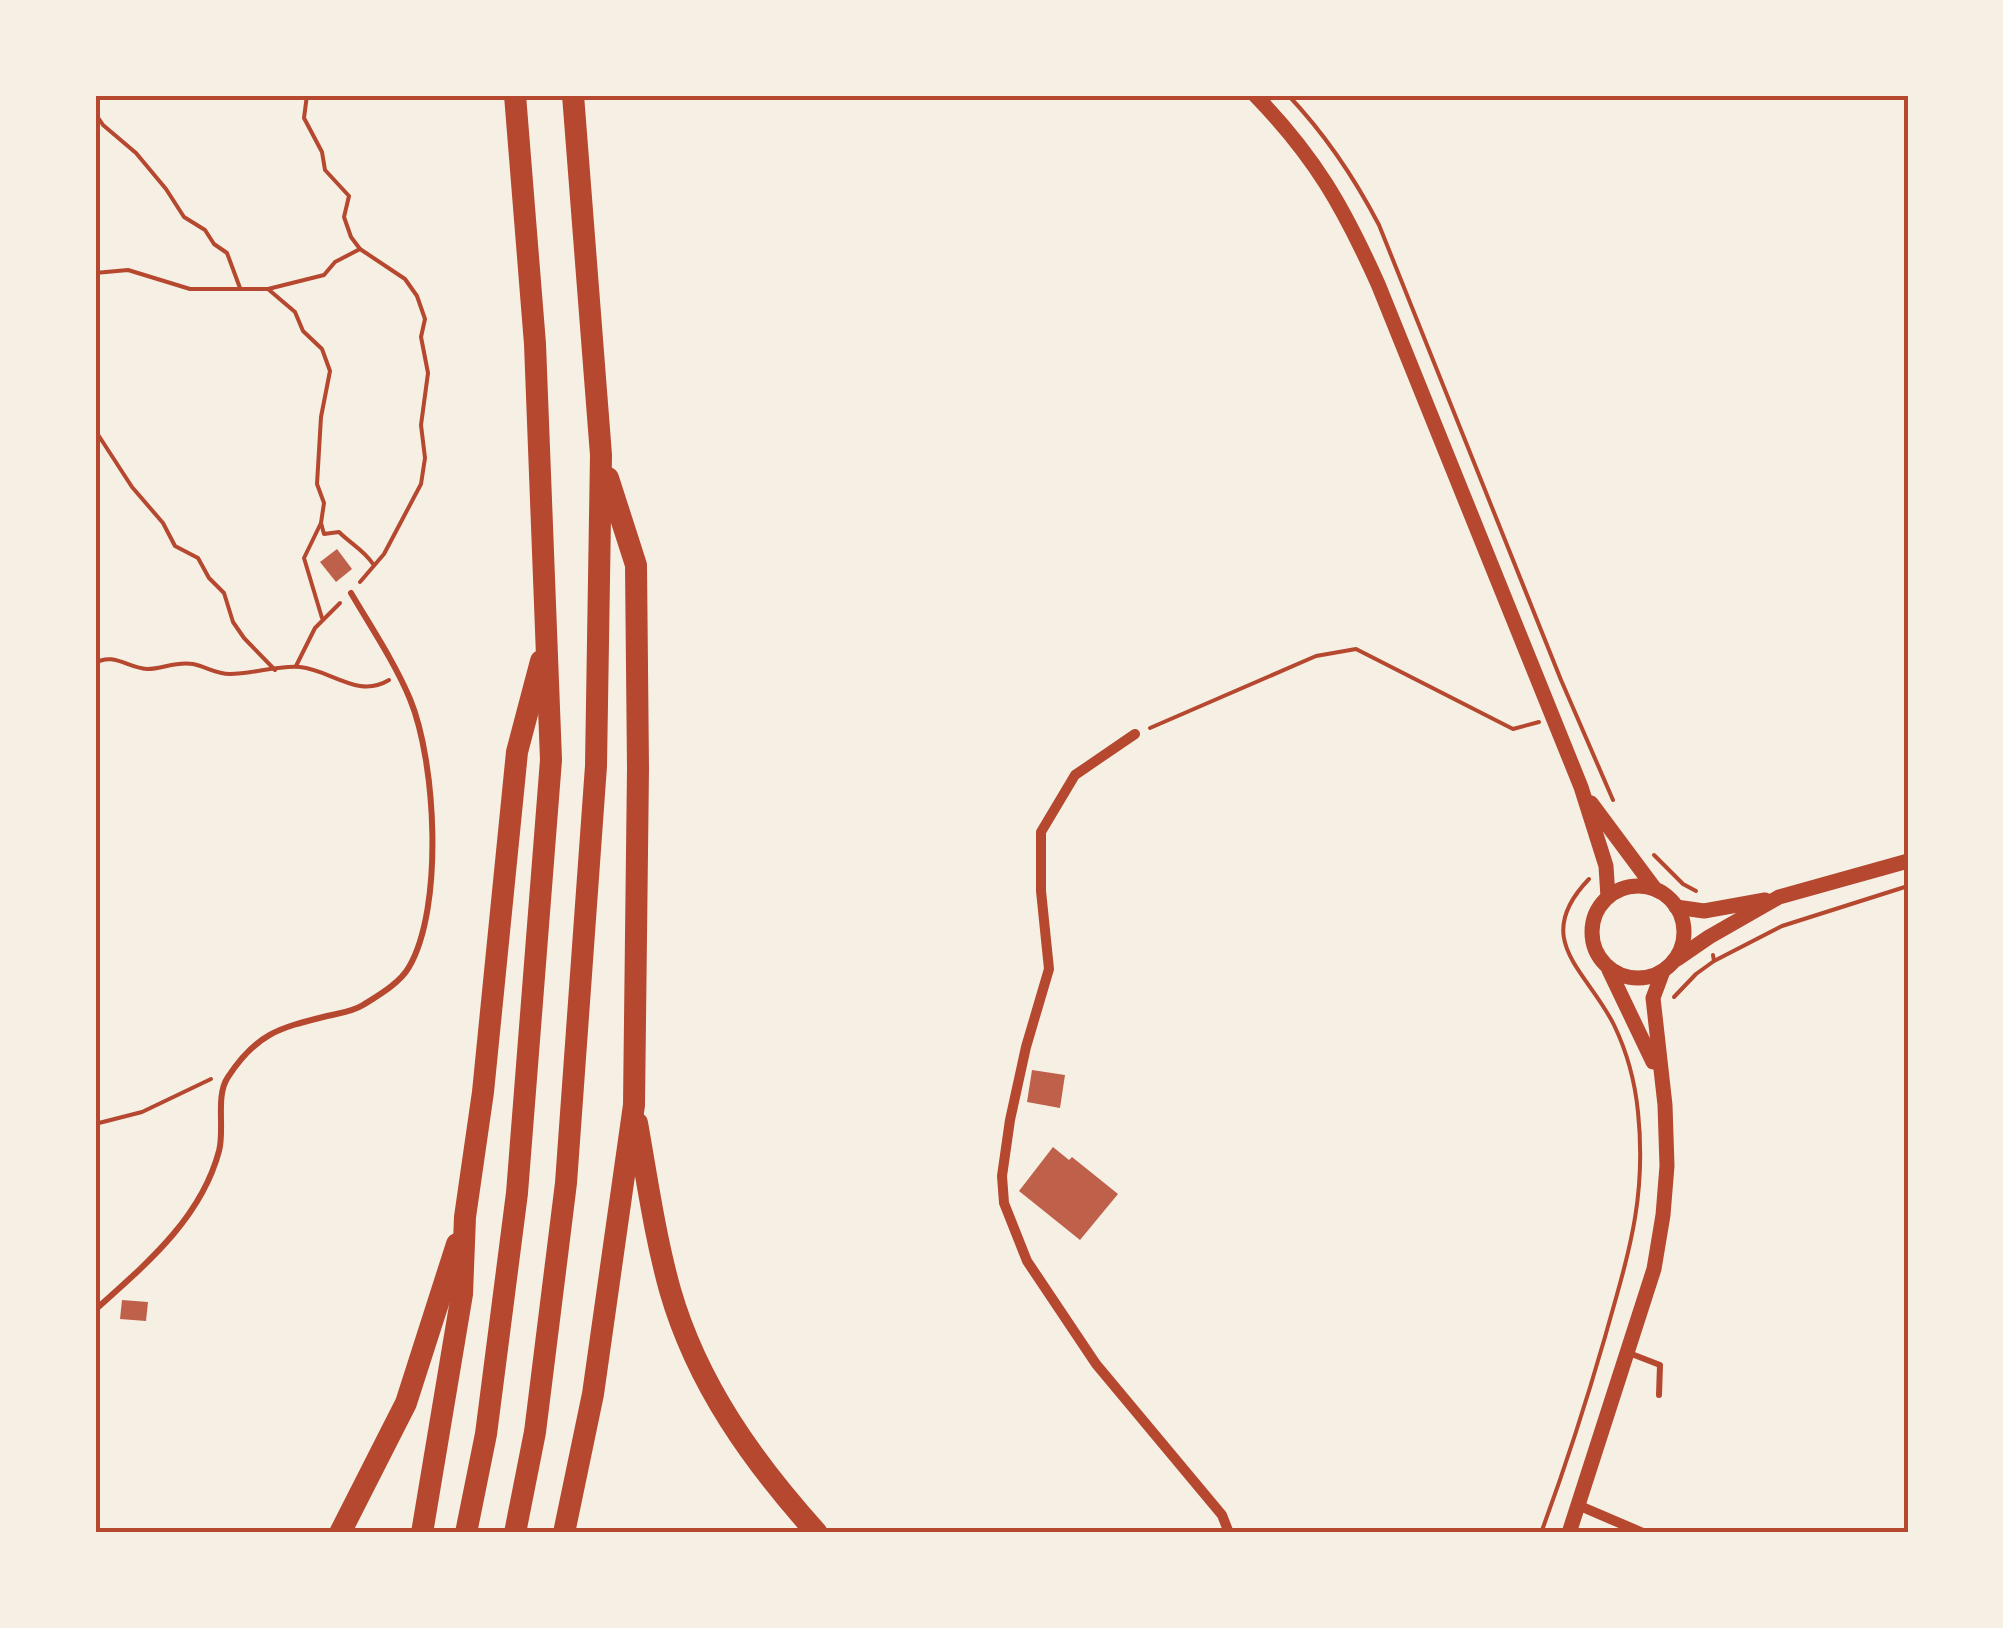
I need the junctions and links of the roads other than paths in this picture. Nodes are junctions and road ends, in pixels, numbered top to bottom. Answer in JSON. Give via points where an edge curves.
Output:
{"nodes":[{"id":1,"x":515,"y":95,"type":"edge"},
{"id":2,"x":572,"y":95,"type":"edge"},
{"id":3,"x":1255,"y":95,"type":"edge"},
{"id":4,"x":601,"y":455,"type":"junction"},
{"id":5,"x":351,"y":593,"type":"road end"},
{"id":6,"x":546,"y":647,"type":"junction"},
{"id":7,"x":1135,"y":734,"type":"road end"},
{"id":8,"x":1580,"y":787,"type":"junction"},
{"id":9,"x":1908,"y":860,"type":"edge"},
{"id":10,"x":1655,"y":890,"type":"junction"},
{"id":11,"x":1608,"y":897,"type":"junction"},
{"id":12,"x":1779,"y":898,"type":"junction"},
{"id":13,"x":1676,"y":907,"type":"junction"},
{"id":14,"x":1607,"y":967,"type":"junction"},
{"id":15,"x":1668,"y":967,"type":"junction"},
{"id":16,"x":1659,"y":1074,"type":"junction"},
{"id":17,"x":634,"y":1105,"type":"junction"},
{"id":18,"x":465,"y":1217,"type":"junction"},
{"id":19,"x":95,"y":1310,"type":"edge"},
{"id":20,"x":1628,"y":1353,"type":"junction"},
{"id":21,"x":1659,"y":1395,"type":"dead end"},
{"id":22,"x":1580,"y":1506,"type":"junction"},
{"id":23,"x":340,"y":1533,"type":"edge"},
{"id":24,"x":422,"y":1533,"type":"edge"},
{"id":25,"x":466,"y":1533,"type":"edge"},
{"id":26,"x":515,"y":1533,"type":"edge"},
{"id":27,"x":564,"y":1533,"type":"edge"},
{"id":28,"x":817,"y":1533,"type":"edge"},
{"id":29,"x":1229,"y":1533,"type":"edge"},
{"id":30,"x":1569,"y":1533,"type":"edge"},
{"id":31,"x":1643,"y":1533,"type":"edge"}],
"edges":[{"from":1,"to":6,"type":"highway","via":[[534,344]]},
{"from":2,"to":4,"type":"highway"},
{"from":3,"to":8,"type":"street","via":[[1318,167],[1345,211]]},
{"from":4,"to":17,"type":"highway","via":[[636,565]]},
{"from":4,"to":26,"type":"highway","via":[[596,766],[566,1183],[535,1432]]},
{"from":5,"to":19,"type":"lane","via":[[410,699],[427,756],[432,842],[426,923],[408,968],[387,990],[357,1009],[258,1039],[224,1081],[220,1150],[203,1189],[166,1245]]},
{"from":6,"to":18,"type":"highway","via":[[517,752]]},
{"from":6,"to":25,"type":"highway","via":[[551,760],[517,1193],[486,1434]]},
{"from":7,"to":29,"type":"street","via":[[1075,775],[1041,832],[1049,969],[1010,1120],[1004,1203],[1045,1291],[1096,1364],[1222,1514]]},
{"from":8,"to":10,"type":"street"},
{"from":8,"to":11,"type":"street","via":[[1606,866]]},
{"from":9,"to":12,"type":"street"},
{"from":10,"to":11,"type":"street","via":[[1630,887]]},
{"from":10,"to":13,"type":"street"},
{"from":11,"to":14,"type":"street","via":[[1592,924],[1597,955]]},
{"from":12,"to":13,"type":"street","via":[[1704,910]]},
{"from":12,"to":15,"type":"street"},
{"from":13,"to":15,"type":"street","via":[[1684,935]]},
{"from":14,"to":15,"type":"street","via":[[1634,979]]},
{"from":14,"to":16,"type":"street"},
{"from":15,"to":16,"type":"street","via":[[1656,985],[1653,1011]]},
{"from":16,"to":20,"type":"street","via":[[1668,1166],[1664,1216]]},
{"from":17,"to":27,"type":"highway","via":[[592,1394]]},
{"from":17,"to":28,"type":"highway","via":[[671,1293],[696,1357],[729,1423]]},
{"from":18,"to":23,"type":"highway","via":[[406,1402]]},
{"from":18,"to":24,"type":"highway","via":[[462,1294]]},
{"from":20,"to":21,"type":"lane","via":[[1660,1365]]},
{"from":20,"to":22,"type":"street"},
{"from":22,"to":30,"type":"street"},
{"from":22,"to":31,"type":"street"}]}
